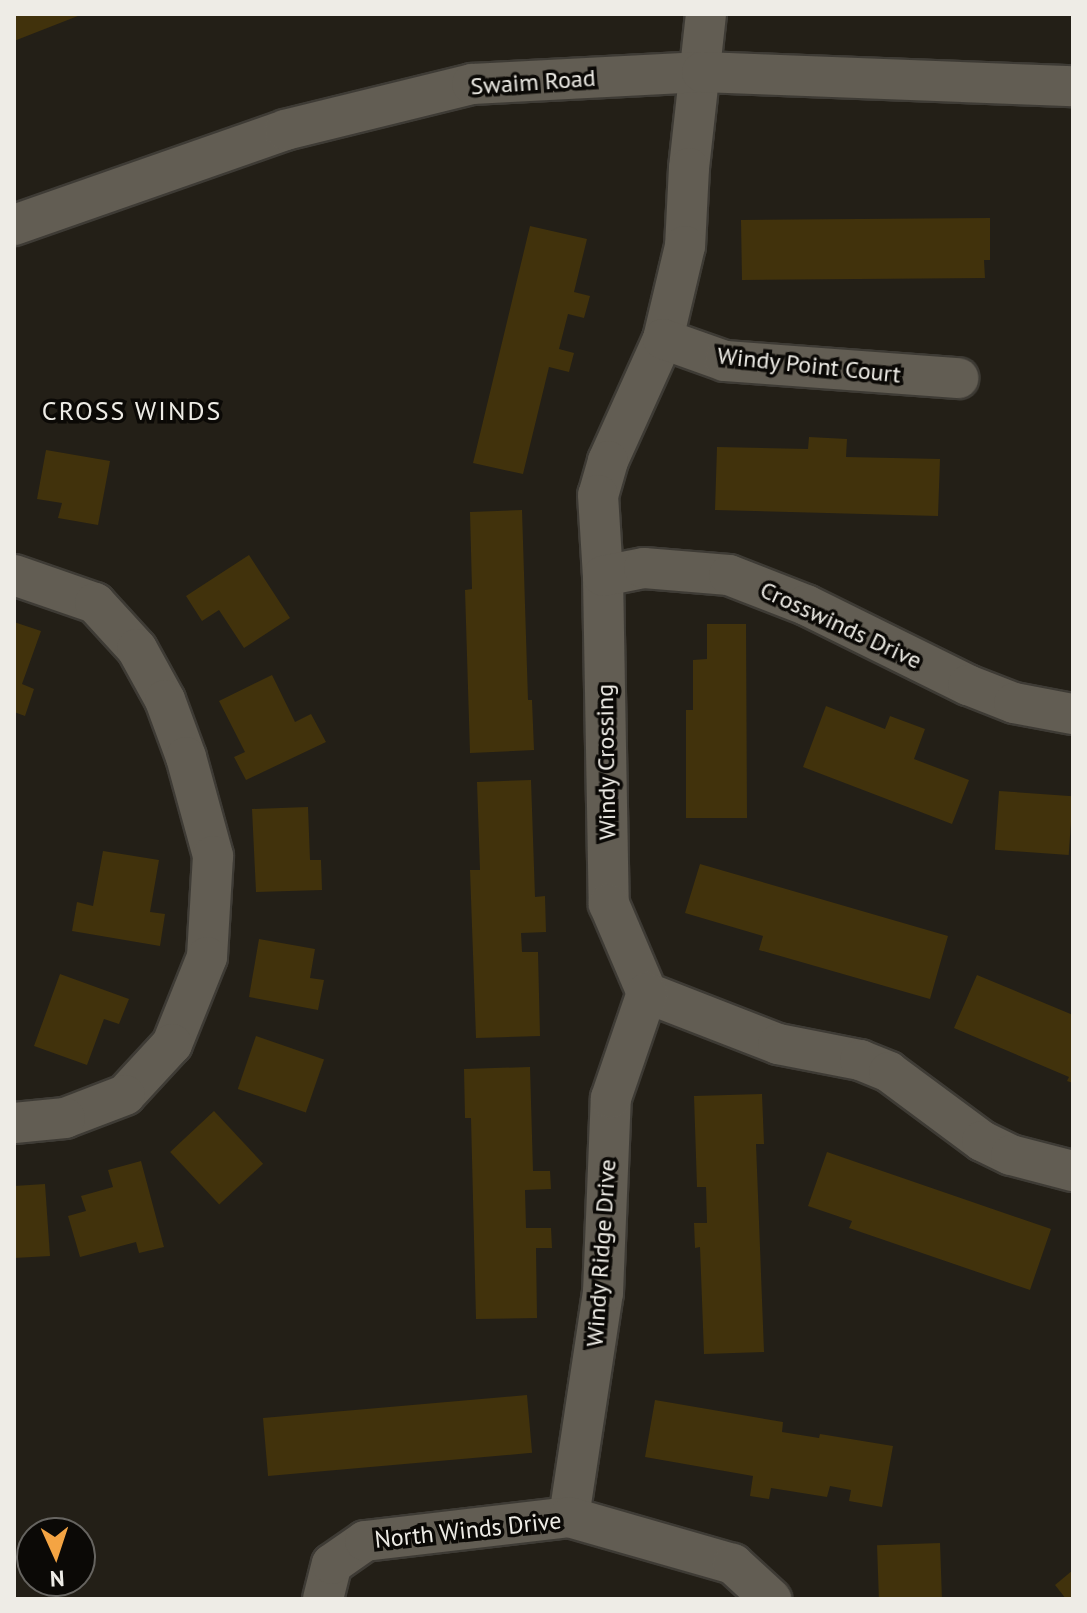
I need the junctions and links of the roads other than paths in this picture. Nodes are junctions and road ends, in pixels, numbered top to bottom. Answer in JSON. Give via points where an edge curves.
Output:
{"nodes":[{"id":1,"x":706,"y":14,"type":"edge"},
{"id":2,"x":702,"y":72,"type":"junction"},
{"id":3,"x":1073,"y":86,"type":"edge"},
{"id":4,"x":14,"y":225,"type":"edge"},
{"id":5,"x":663,"y":339,"type":"junction"},
{"id":6,"x":958,"y":378,"type":"dead end"},
{"id":7,"x":14,"y":575,"type":"edge"},
{"id":8,"x":603,"y":576,"type":"junction"},
{"id":9,"x":1073,"y":714,"type":"edge"},
{"id":10,"x":647,"y":993,"type":"junction"},
{"id":11,"x":14,"y":1123,"type":"edge"},
{"id":12,"x":1073,"y":1171,"type":"edge"},
{"id":13,"x":569,"y":1517,"type":"junction"},
{"id":14,"x":323,"y":1599,"type":"edge"},
{"id":15,"x":771,"y":1599,"type":"edge"}],
"edges":[{"from":1,"to":2,"type":"street","name":"Windy Crossing"},
{"from":2,"to":3,"type":"street","name":"Swaim Road"},
{"from":2,"to":4,"type":"street","name":"Swaim Road","via":[[472,84],[285,130]]},
{"from":2,"to":5,"type":"street","name":"Windy Crossing","via":[[685,246]]},
{"from":5,"to":6,"type":"street","name":"Windy Point Court","via":[[725,361]]},
{"from":5,"to":8,"type":"street","name":"Windy Crossing","via":[[598,495]]},
{"from":7,"to":11,"type":"street","via":[[95,603],[137,649],[165,700],[213,856],[207,957],[172,1044],[125,1095],[65,1118]]},
{"from":8,"to":9,"type":"street","name":"Crosswinds Drive","via":[[644,568],[729,575],[806,605],[968,685],[1014,703]]},
{"from":8,"to":10,"type":"street","name":"Windy Crossing","via":[[609,904]]},
{"from":10,"to":12,"type":"street","via":[[778,1044],[860,1060],[889,1072],[982,1141],[1011,1155]]},
{"from":10,"to":13,"type":"street","name":"Windy Ridge Drive","via":[[611,1098],[603,1293]]},
{"from":13,"to":14,"type":"street","name":"North Winds Drive","via":[[365,1541],[332,1564]]},
{"from":13,"to":15,"type":"street","name":"North Winds Drive","via":[[733,1564]]}]}
